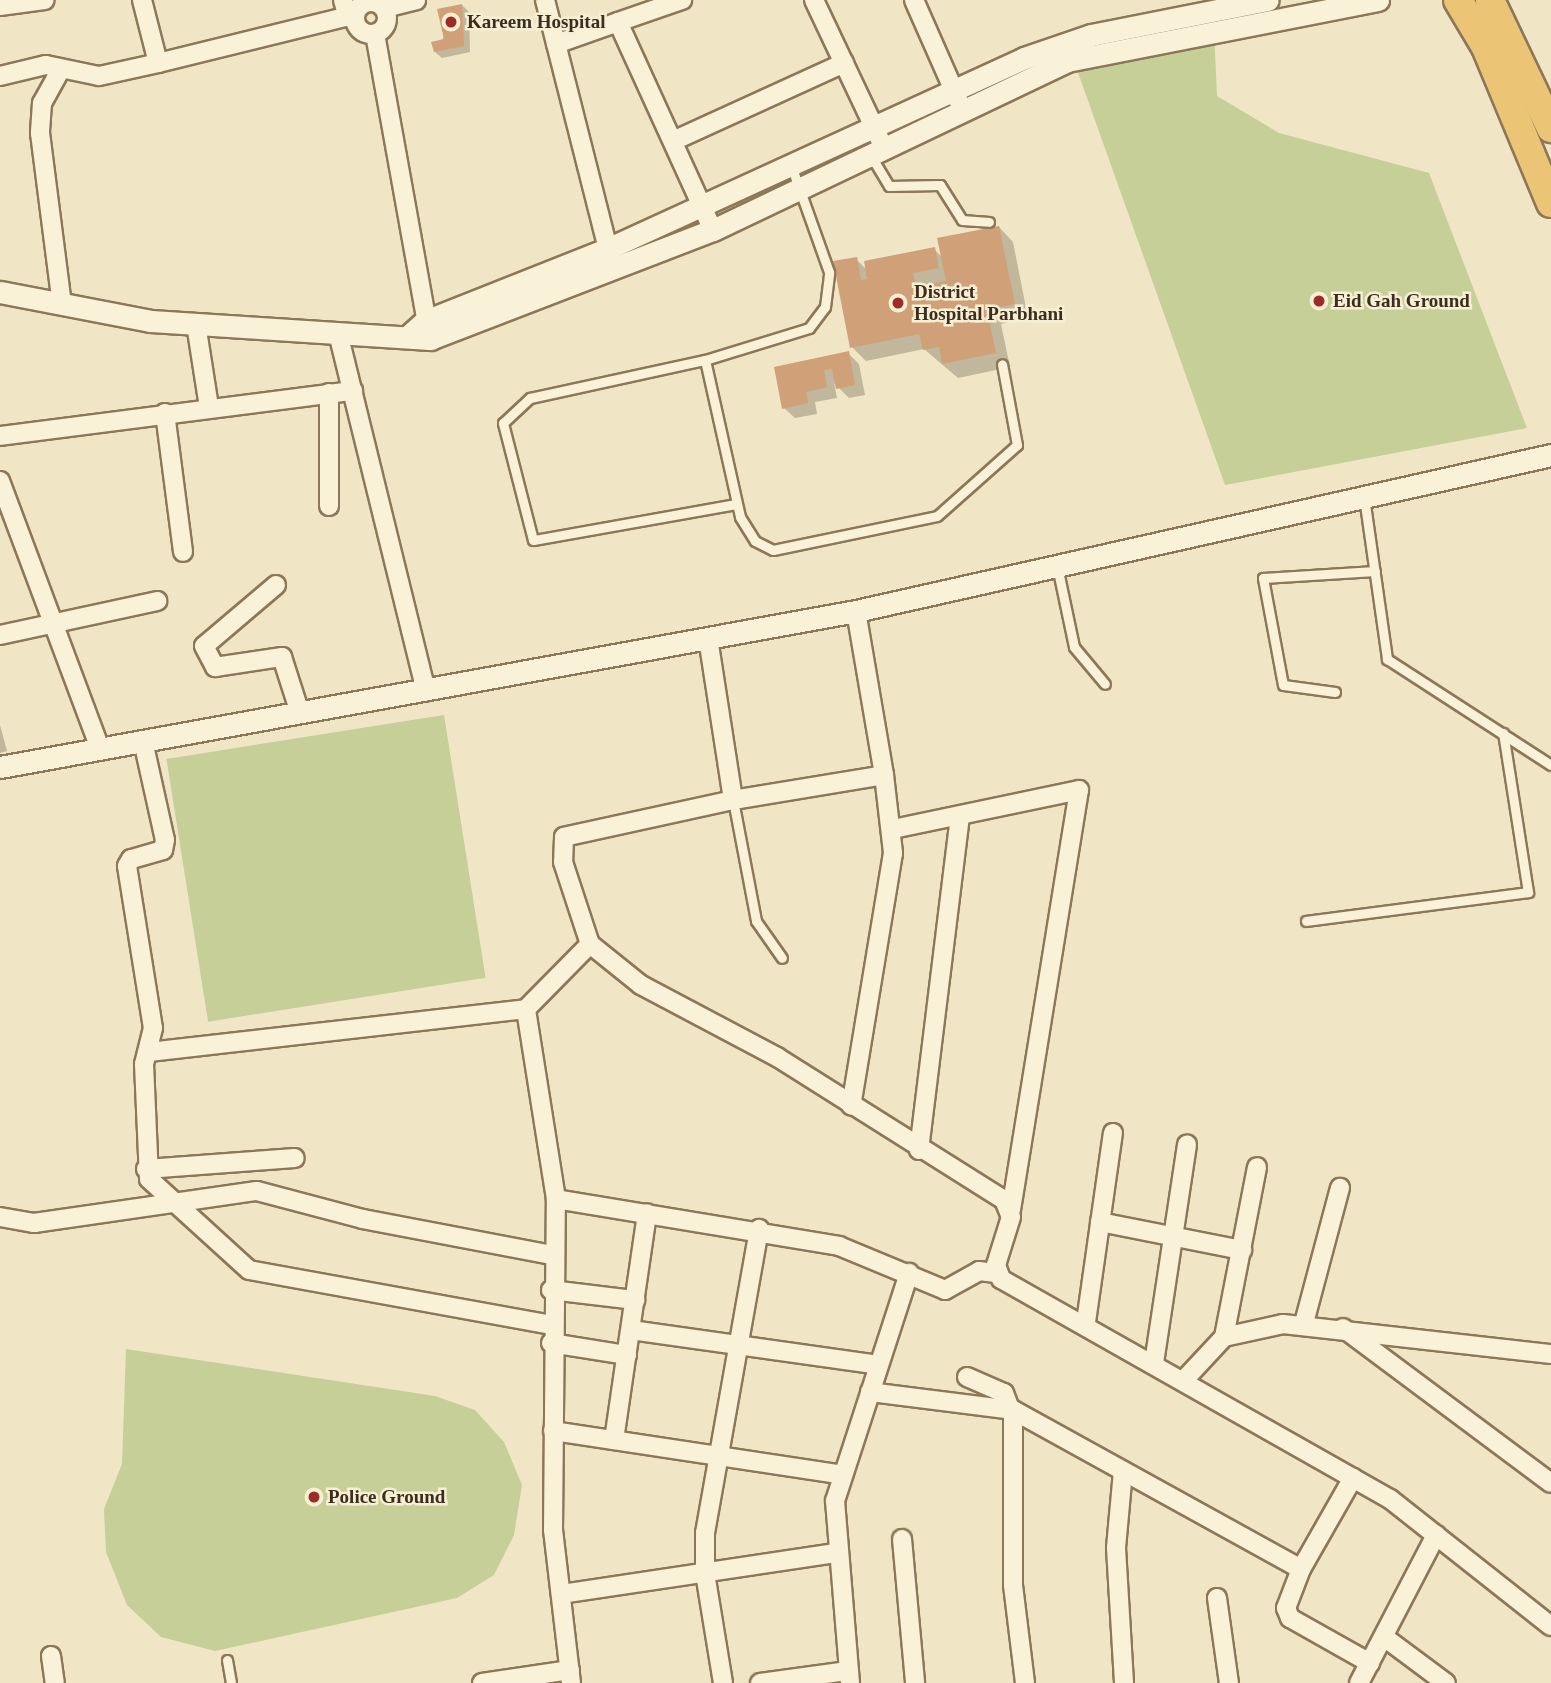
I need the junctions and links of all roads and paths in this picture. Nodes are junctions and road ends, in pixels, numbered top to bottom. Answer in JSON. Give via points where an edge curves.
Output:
{"nodes":[{"id":1,"x":45,"y":0,"type":"edge"},
{"id":2,"x":142,"y":0,"type":"edge"},
{"id":3,"x":416,"y":0,"type":"edge"},
{"id":4,"x":545,"y":0,"type":"edge"},
{"id":5,"x":682,"y":0,"type":"edge"},
{"id":6,"x":814,"y":0,"type":"edge"},
{"id":7,"x":915,"y":0,"type":"edge"},
{"id":8,"x":1268,"y":0,"type":"edge"},
{"id":9,"x":1378,"y":0,"type":"edge"},
{"id":10,"x":1458,"y":0,"type":"edge"},
{"id":11,"x":1490,"y":0,"type":"edge"},
{"id":12,"x":1215,"y":5,"type":"edge"},
{"id":13,"x":0,"y":6,"type":"edge"},
{"id":14,"x":385,"y":8,"type":"junction"},
{"id":15,"x":348,"y":11,"type":"edge"},
{"id":16,"x":618,"y":22,"type":"junction"},
{"id":17,"x":1228,"y":28,"type":"junction"},
{"id":18,"x":375,"y":34,"type":"junction"},
{"id":19,"x":556,"y":44,"type":"junction"},
{"id":20,"x":844,"y":62,"type":"junction"},
{"id":21,"x":158,"y":63,"type":"junction"},
{"id":22,"x":61,"y":69,"type":"junction"},
{"id":23,"x":0,"y":76,"type":"edge"},
{"id":24,"x":953,"y":89,"type":"junction"},
{"id":25,"x":965,"y":113,"type":"junction"},
{"id":26,"x":875,"y":127,"type":"junction"},
{"id":27,"x":1551,"y":128,"type":"edge"},
{"id":28,"x":673,"y":141,"type":"junction"},
{"id":29,"x":878,"y":153,"type":"junction"},
{"id":30,"x":792,"y":168,"type":"junction"},
{"id":31,"x":802,"y":188,"type":"junction"},
{"id":32,"x":1551,"y":203,"type":"edge"},
{"id":33,"x":703,"y":207,"type":"junction"},
{"id":34,"x":989,"y":222,"type":"dead end"},
{"id":35,"x":713,"y":230,"type":"junction"},
{"id":36,"x":607,"y":249,"type":"junction"},
{"id":37,"x":613,"y":271,"type":"junction"},
{"id":38,"x":524,"y":282,"type":"junction"},
{"id":39,"x":0,"y":292,"type":"edge"},
{"id":40,"x":62,"y":304,"type":"junction"},
{"id":41,"x":532,"y":305,"type":"junction"},
{"id":42,"x":196,"y":324,"type":"junction"},
{"id":43,"x":428,"y":330,"type":"junction"},
{"id":44,"x":338,"y":333,"type":"junction"},
{"id":45,"x":705,"y":360,"type":"junction"},
{"id":46,"x":1002,"y":364,"type":"dead end"},
{"id":47,"x":352,"y":391,"type":"junction"},
{"id":48,"x":329,"y":393,"type":"junction"},
{"id":49,"x":209,"y":407,"type":"junction"},
{"id":50,"x":165,"y":413,"type":"junction"},
{"id":51,"x":0,"y":436,"type":"edge"},
{"id":52,"x":1551,"y":455,"type":"edge"},
{"id":53,"x":0,"y":481,"type":"edge"},
{"id":54,"x":1364,"y":497,"type":"junction"},
{"id":55,"x":736,"y":504,"type":"junction"},
{"id":56,"x":329,"y":506,"type":"dead end"},
{"id":57,"x":183,"y":552,"type":"dead end"},
{"id":58,"x":1057,"y":566,"type":"junction"},
{"id":59,"x":1375,"y":572,"type":"junction"},
{"id":60,"x":276,"y":585,"type":"dead end"},
{"id":61,"x":157,"y":601,"type":"dead end"},
{"id":62,"x":856,"y":611,"type":"junction"},
{"id":63,"x":55,"y":625,"type":"junction"},
{"id":64,"x":0,"y":635,"type":"edge"},
{"id":65,"x":708,"y":638,"type":"junction"},
{"id":66,"x":1105,"y":684,"type":"dead end"},
{"id":67,"x":426,"y":691,"type":"junction"},
{"id":68,"x":1335,"y":692,"type":"dead end"},
{"id":69,"x":300,"y":713,"type":"junction"},
{"id":70,"x":1503,"y":733,"type":"junction"},
{"id":71,"x":143,"y":741,"type":"junction"},
{"id":72,"x":100,"y":749,"type":"junction"},
{"id":73,"x":1551,"y":765,"type":"edge"},
{"id":74,"x":0,"y":767,"type":"edge"},
{"id":75,"x":884,"y":775,"type":"junction"},
{"id":76,"x":733,"y":800,"type":"junction"},
{"id":77,"x":960,"y":815,"type":"junction"},
{"id":78,"x":892,"y":829,"type":"junction"},
{"id":79,"x":1306,"y":920,"type":"dead end"},
{"id":80,"x":590,"y":944,"type":"junction"},
{"id":81,"x":782,"y":958,"type":"dead end"},
{"id":82,"x":526,"y":1009,"type":"junction"},
{"id":83,"x":149,"y":1052,"type":"junction"},
{"id":84,"x":851,"y":1106,"type":"junction"},
{"id":85,"x":1113,"y":1133,"type":"dead end"},
{"id":86,"x":1187,"y":1144,"type":"dead end"},
{"id":87,"x":919,"y":1150,"type":"junction"},
{"id":88,"x":295,"y":1158,"type":"dead end"},
{"id":89,"x":1257,"y":1167,"type":"dead end"},
{"id":90,"x":146,"y":1169,"type":"junction"},
{"id":91,"x":1340,"y":1188,"type":"dead end"},
{"id":92,"x":556,"y":1199,"type":"junction"},
{"id":93,"x":181,"y":1205,"type":"junction"},
{"id":94,"x":1011,"y":1210,"type":"junction"},
{"id":95,"x":647,"y":1213,"type":"junction"},
{"id":96,"x":0,"y":1217,"type":"edge"},
{"id":97,"x":1100,"y":1223,"type":"junction"},
{"id":98,"x":759,"y":1229,"type":"junction"},
{"id":99,"x":1173,"y":1236,"type":"junction"},
{"id":100,"x":1242,"y":1250,"type":"junction"},
{"id":101,"x":552,"y":1255,"type":"junction"},
{"id":102,"x":909,"y":1273,"type":"junction"},
{"id":103,"x":996,"y":1273,"type":"junction"},
{"id":104,"x":551,"y":1290,"type":"junction"},
{"id":105,"x":635,"y":1300,"type":"junction"},
{"id":106,"x":1086,"y":1322,"type":"junction"},
{"id":107,"x":1304,"y":1323,"type":"junction"},
{"id":108,"x":1341,"y":1327,"type":"junction"},
{"id":109,"x":631,"y":1330,"type":"junction"},
{"id":110,"x":551,"y":1334,"type":"junction"},
{"id":111,"x":1224,"y":1337,"type":"junction"},
{"id":112,"x":740,"y":1346,"type":"junction"},
{"id":113,"x":1551,"y":1354,"type":"edge"},
{"id":114,"x":627,"y":1355,"type":"junction"},
{"id":115,"x":1154,"y":1363,"type":"junction"},
{"id":116,"x":878,"y":1365,"type":"junction"},
{"id":117,"x":967,"y":1377,"type":"dead end"},
{"id":118,"x":1184,"y":1380,"type":"junction"},
{"id":119,"x":870,"y":1392,"type":"junction"},
{"id":120,"x":1012,"y":1410,"type":"junction"},
{"id":121,"x":553,"y":1431,"type":"junction"},
{"id":122,"x":614,"y":1440,"type":"junction"},
{"id":123,"x":720,"y":1457,"type":"junction"},
{"id":124,"x":1123,"y":1471,"type":"junction"},
{"id":125,"x":1544,"y":1472,"type":"edge"},
{"id":126,"x":843,"y":1475,"type":"junction"},
{"id":127,"x":1353,"y":1478,"type":"junction"},
{"id":128,"x":1551,"y":1483,"type":"edge"},
{"id":129,"x":1436,"y":1535,"type":"junction"},
{"id":130,"x":902,"y":1539,"type":"dead end"},
{"id":131,"x":835,"y":1553,"type":"junction"},
{"id":132,"x":1301,"y":1569,"type":"junction"},
{"id":133,"x":705,"y":1573,"type":"junction"},
{"id":134,"x":561,"y":1594,"type":"junction"},
{"id":135,"x":1217,"y":1598,"type":"dead end"},
{"id":136,"x":1551,"y":1626,"type":"edge"},
{"id":137,"x":1384,"y":1637,"type":"junction"},
{"id":138,"x":51,"y":1657,"type":"dead end"},
{"id":139,"x":227,"y":1660,"type":"dead end"},
{"id":140,"x":1370,"y":1663,"type":"junction"},
{"id":141,"x":571,"y":1677,"type":"edge"},
{"id":142,"x":849,"y":1677,"type":"edge"},
{"id":143,"x":508,"y":1681,"type":"edge"},
{"id":144,"x":1441,"y":1681,"type":"edge"},
{"id":145,"x":55,"y":1683,"type":"edge"},
{"id":146,"x":231,"y":1683,"type":"edge"},
{"id":147,"x":482,"y":1683,"type":"edge"},
{"id":148,"x":723,"y":1683,"type":"edge"},
{"id":149,"x":760,"y":1683,"type":"edge"},
{"id":150,"x":915,"y":1683,"type":"edge"},
{"id":151,"x":1025,"y":1683,"type":"edge"},
{"id":152,"x":1124,"y":1683,"type":"edge"},
{"id":153,"x":1229,"y":1683,"type":"edge"},
{"id":154,"x":1359,"y":1683,"type":"edge"}],
"edges":[{"from":1,"to":13,"type":"street"},
{"from":2,"to":21,"type":"street"},
{"from":3,"to":14,"type":"street"},
{"from":4,"to":19,"type":"street"},
{"from":5,"to":16,"type":"street"},
{"from":6,"to":20,"type":"street"},
{"from":7,"to":24,"type":"street"},
{"from":8,"to":12,"type":"street"},
{"from":9,"to":17,"type":"street"},
{"from":10,"to":32,"type":"highway","via":[[1486,47]]},
{"from":11,"to":27,"type":"highway"},
{"from":12,"to":17,"type":"lane"},
{"from":12,"to":24,"type":"street","via":[[1091,35]]},
{"from":14,"to":15,"type":"street","via":[[363,3]]},
{"from":14,"to":18,"type":"street","via":[[387,24]]},
{"from":15,"to":18,"type":"street","via":[[360,30]]},
{"from":15,"to":21,"type":"street"},
{"from":16,"to":19,"type":"street"},
{"from":16,"to":28,"type":"street"},
{"from":17,"to":25,"type":"street","via":[[1090,53]]},
{"from":18,"to":43,"type":"street"},
{"from":19,"to":36,"type":"street"},
{"from":20,"to":26,"type":"street"},
{"from":20,"to":28,"type":"street"},
{"from":21,"to":22,"type":"street","via":[[99,76]]},
{"from":22,"to":23,"type":"street","via":[[46,65]]},
{"from":22,"to":40,"type":"street","via":[[42,103],[40,132]]},
{"from":24,"to":25,"type":"street"},
{"from":24,"to":26,"type":"street"},
{"from":25,"to":29,"type":"street"},
{"from":26,"to":29,"type":"street"},
{"from":26,"to":30,"type":"street"},
{"from":28,"to":33,"type":"street"},
{"from":29,"to":31,"type":"street"},
{"from":29,"to":34,"type":"lane","via":[[889,186],[940,185],[962,220]]},
{"from":30,"to":31,"type":"lane"},
{"from":30,"to":33,"type":"street"},
{"from":31,"to":35,"type":"street"},
{"from":31,"to":45,"type":"lane","via":[[825,251],[825,307],[798,334]]},
{"from":33,"to":35,"type":"street"},
{"from":33,"to":36,"type":"street"},
{"from":35,"to":37,"type":"street"},
{"from":36,"to":37,"type":"street"},
{"from":36,"to":38,"type":"street"},
{"from":37,"to":41,"type":"street"},
{"from":38,"to":41,"type":"street"},
{"from":38,"to":43,"type":"street"},
{"from":39,"to":40,"type":"street"},
{"from":40,"to":42,"type":"street"},
{"from":41,"to":43,"type":"street"},
{"from":42,"to":44,"type":"street"},
{"from":42,"to":49,"type":"street"},
{"from":43,"to":44,"type":"street","via":[[407,337]]},
{"from":44,"to":47,"type":"street"},
{"from":45,"to":55,"type":"lane"},
{"from":45,"to":55,"type":"lane","via":[[530,398],[511,409],[503,428],[533,540]]},
{"from":46,"to":55,"type":"lane","via":[[1017,444],[931,520],[773,550],[749,533]]},
{"from":47,"to":48,"type":"street"},
{"from":47,"to":67,"type":"street"},
{"from":48,"to":49,"type":"street"},
{"from":48,"to":56,"type":"street"},
{"from":49,"to":50,"type":"street"},
{"from":50,"to":51,"type":"street"},
{"from":50,"to":57,"type":"street"},
{"from":52,"to":54,"type":"street"},
{"from":53,"to":63,"type":"street"},
{"from":54,"to":58,"type":"street"},
{"from":54,"to":59,"type":"lane"},
{"from":58,"to":62,"type":"street"},
{"from":58,"to":66,"type":"lane","via":[[1074,647]]},
{"from":59,"to":68,"type":"lane","via":[[1263,578],[1283,685]]},
{"from":59,"to":70,"type":"lane","via":[[1387,659]]},
{"from":60,"to":69,"type":"street","via":[[204,646],[215,667],[282,657]]},
{"from":61,"to":63,"type":"street"},
{"from":62,"to":65,"type":"street"},
{"from":62,"to":75,"type":"street"},
{"from":63,"to":64,"type":"street"},
{"from":63,"to":72,"type":"street"},
{"from":65,"to":67,"type":"street"},
{"from":65,"to":76,"type":"street"},
{"from":67,"to":69,"type":"street"},
{"from":69,"to":71,"type":"street"},
{"from":70,"to":73,"type":"lane"},
{"from":70,"to":79,"type":"lane","via":[[1528,892]]},
{"from":71,"to":72,"type":"street"},
{"from":71,"to":83,"type":"street","via":[[165,840],[163,850],[131,859],[127,866],[153,1028]]},
{"from":72,"to":74,"type":"street"},
{"from":75,"to":76,"type":"street"},
{"from":75,"to":78,"type":"street"},
{"from":76,"to":80,"type":"street","via":[[564,837],[563,862]]},
{"from":76,"to":81,"type":"lane","via":[[756,921]]},
{"from":77,"to":78,"type":"street"},
{"from":77,"to":87,"type":"street"},
{"from":77,"to":94,"type":"street","via":[[1079,790]]},
{"from":78,"to":84,"type":"street"},
{"from":80,"to":82,"type":"street"},
{"from":80,"to":84,"type":"street","via":[[641,985],[777,1057]]},
{"from":82,"to":83,"type":"street"},
{"from":82,"to":92,"type":"street"},
{"from":83,"to":90,"type":"street"},
{"from":84,"to":87,"type":"street"},
{"from":85,"to":97,"type":"street"},
{"from":86,"to":99,"type":"street"},
{"from":87,"to":94,"type":"street","via":[[1004,1200]]},
{"from":88,"to":90,"type":"street"},
{"from":89,"to":100,"type":"street"},
{"from":90,"to":93,"type":"street","via":[[155,1186]]},
{"from":91,"to":107,"type":"street"},
{"from":92,"to":95,"type":"street"},
{"from":92,"to":101,"type":"street"},
{"from":93,"to":96,"type":"street","via":[[34,1223]]},
{"from":93,"to":101,"type":"street","via":[[257,1191],[363,1219]]},
{"from":93,"to":110,"type":"street","via":[[235,1260],[265,1276]]},
{"from":94,"to":103,"type":"street"},
{"from":95,"to":98,"type":"street"},
{"from":95,"to":105,"type":"street"},
{"from":97,"to":99,"type":"street"},
{"from":97,"to":106,"type":"street"},
{"from":98,"to":102,"type":"street","via":[[839,1246]]},
{"from":98,"to":112,"type":"street"},
{"from":99,"to":100,"type":"street"},
{"from":99,"to":115,"type":"street"},
{"from":100,"to":111,"type":"street"},
{"from":101,"to":104,"type":"street"},
{"from":102,"to":103,"type":"street","via":[[945,1290],[978,1271]]},
{"from":102,"to":116,"type":"street"},
{"from":103,"to":106,"type":"street"},
{"from":104,"to":105,"type":"street"},
{"from":104,"to":110,"type":"street"},
{"from":105,"to":109,"type":"street"},
{"from":106,"to":115,"type":"street"},
{"from":107,"to":108,"type":"street"},
{"from":107,"to":111,"type":"street"},
{"from":108,"to":113,"type":"street"},
{"from":108,"to":125,"type":"street"},
{"from":109,"to":112,"type":"street"},
{"from":109,"to":114,"type":"street"},
{"from":110,"to":114,"type":"street"},
{"from":110,"to":121,"type":"street"},
{"from":111,"to":118,"type":"street"},
{"from":112,"to":116,"type":"street"},
{"from":112,"to":123,"type":"street"},
{"from":114,"to":122,"type":"street"},
{"from":115,"to":118,"type":"street"},
{"from":116,"to":119,"type":"street"},
{"from":117,"to":120,"type":"street","via":[[1004,1393]]},
{"from":118,"to":127,"type":"street"},
{"from":119,"to":120,"type":"street"},
{"from":119,"to":126,"type":"street"},
{"from":120,"to":124,"type":"street"},
{"from":120,"to":151,"type":"street","via":[[1013,1585]]},
{"from":121,"to":122,"type":"street"},
{"from":121,"to":134,"type":"street","via":[[553,1530]]},
{"from":122,"to":123,"type":"street"},
{"from":123,"to":126,"type":"street"},
{"from":123,"to":133,"type":"street","via":[[708,1502]]},
{"from":124,"to":132,"type":"street"},
{"from":124,"to":152,"type":"street","via":[[1116,1548]]},
{"from":125,"to":128,"type":"street"},
{"from":126,"to":131,"type":"street","via":[[832,1522]]},
{"from":127,"to":129,"type":"street"},
{"from":127,"to":132,"type":"street"},
{"from":129,"to":136,"type":"street"},
{"from":129,"to":137,"type":"street"},
{"from":130,"to":150,"type":"street"},
{"from":131,"to":133,"type":"street"},
{"from":131,"to":142,"type":"street"},
{"from":132,"to":140,"type":"street","via":[[1287,1614]]},
{"from":133,"to":134,"type":"street"},
{"from":133,"to":148,"type":"street"},
{"from":134,"to":141,"type":"street"},
{"from":135,"to":153,"type":"street"},
{"from":137,"to":140,"type":"street"},
{"from":137,"to":144,"type":"street"},
{"from":138,"to":145,"type":"street"},
{"from":139,"to":146,"type":"lane"},
{"from":140,"to":154,"type":"street"},
{"from":141,"to":143,"type":"street"},
{"from":142,"to":149,"type":"street"},
{"from":143,"to":147,"type":"street"}]}
